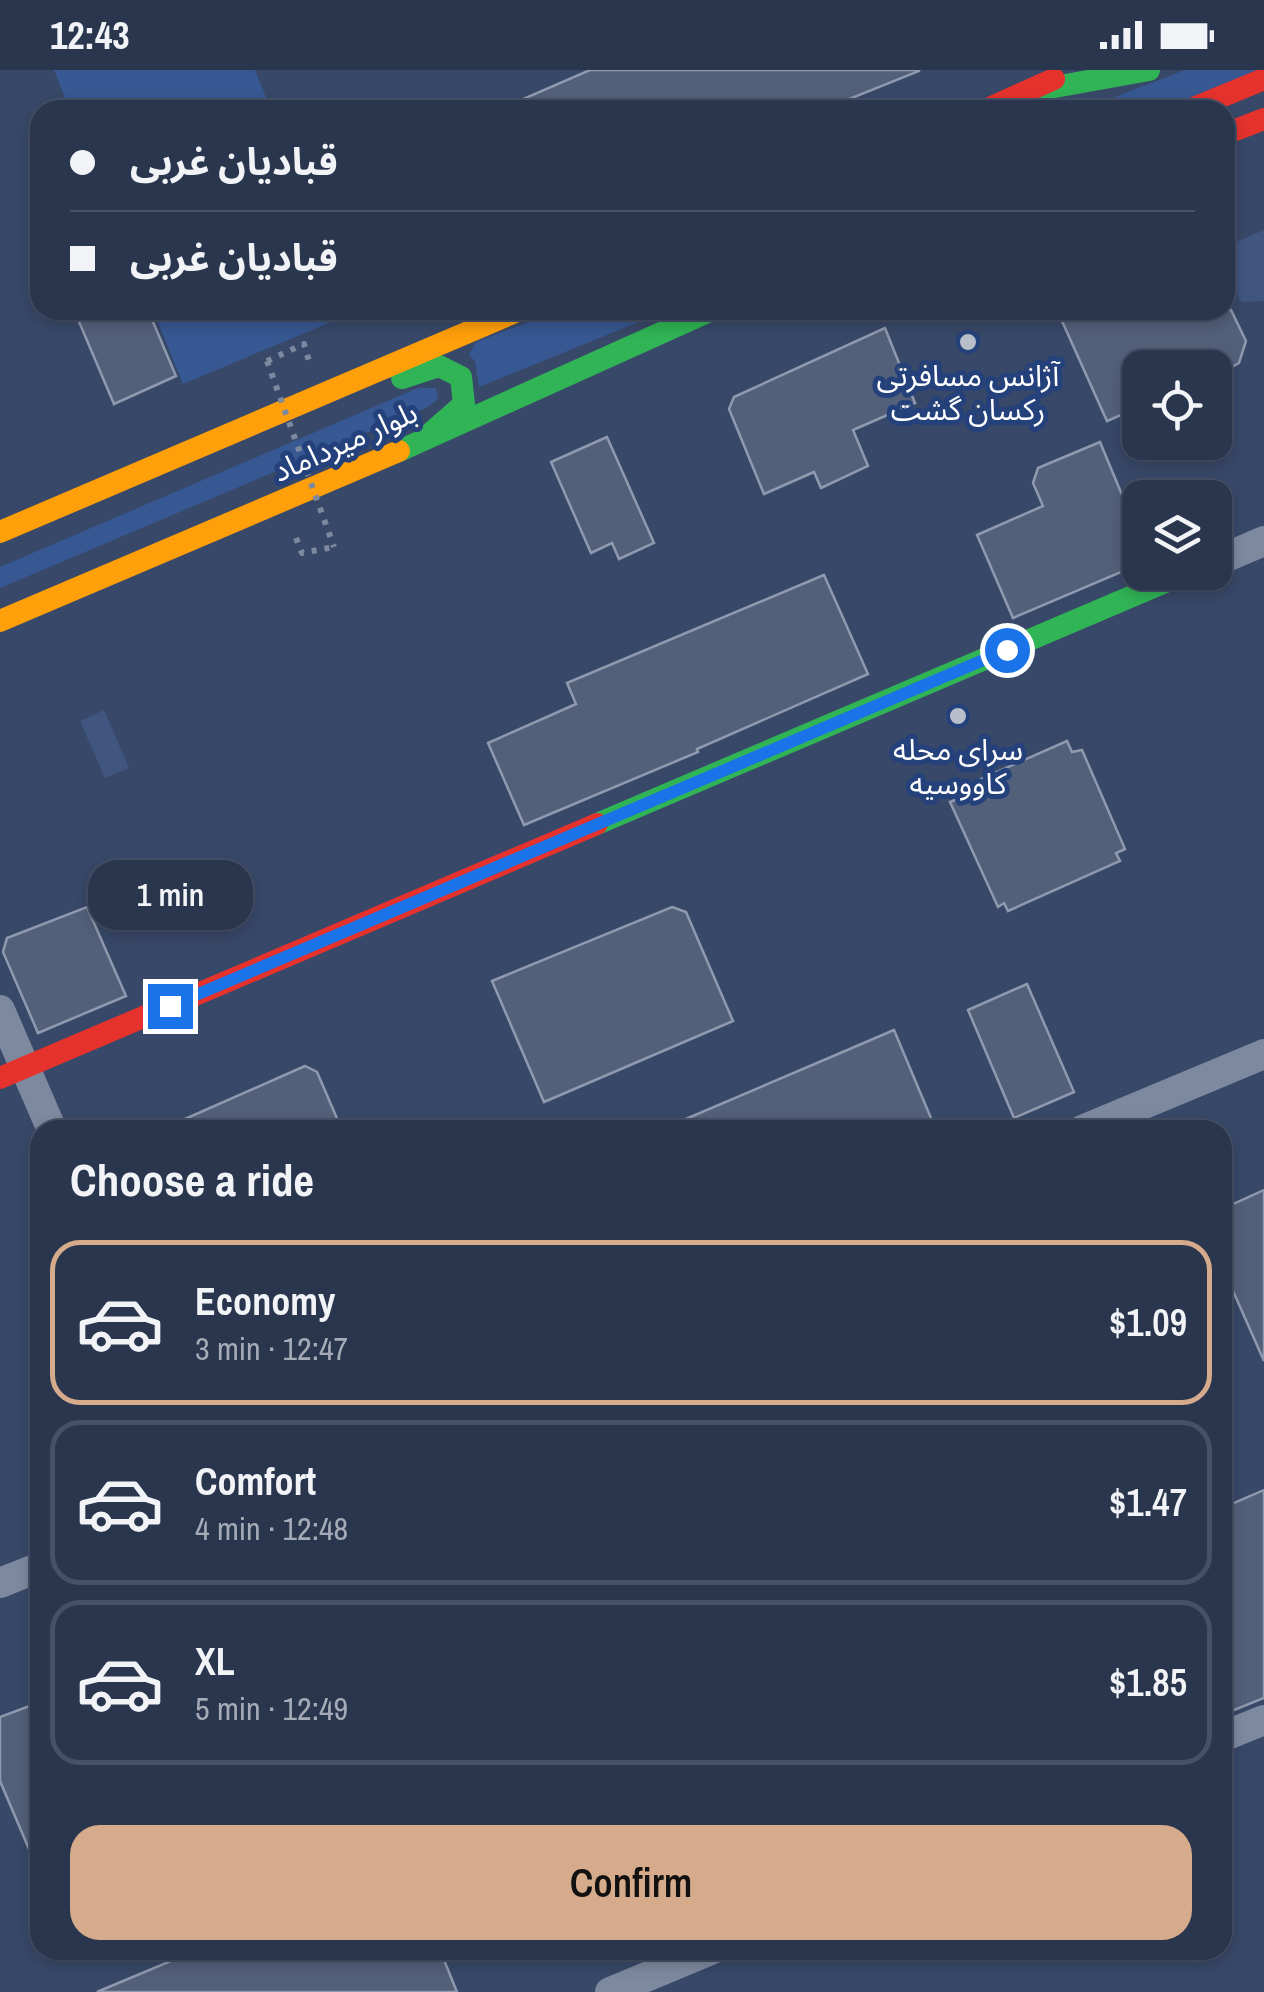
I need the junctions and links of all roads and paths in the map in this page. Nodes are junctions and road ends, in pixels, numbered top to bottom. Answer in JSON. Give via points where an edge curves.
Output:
{"nodes":[{"id":1,"x":1074,"y":70,"type":"edge"},
{"id":2,"x":1149,"y":70,"type":"edge"},
{"id":3,"x":1264,"y":79,"type":"edge"},
{"id":4,"x":1027,"y":92,"type":"junction"},
{"id":5,"x":1008,"y":100,"type":"edge"},
{"id":6,"x":1213,"y":100,"type":"edge"},
{"id":7,"x":1264,"y":119,"type":"edge"},
{"id":8,"x":1235,"y":130,"type":"edge"},
{"id":9,"x":497,"y":320,"type":"edge"},
{"id":10,"x":690,"y":320,"type":"edge"},
{"id":11,"x":304,"y":344,"type":"dead end"},
{"id":12,"x":319,"y":398,"type":"junction"},
{"id":13,"x":409,"y":446,"type":"junction"},
{"id":14,"x":0,"y":532,"type":"edge"},
{"id":15,"x":1264,"y":541,"type":"edge"},
{"id":16,"x":302,"y":553,"type":"dead end"},
{"id":17,"x":1232,"y":555,"type":"edge"},
{"id":18,"x":1147,"y":590,"type":"edge"},
{"id":19,"x":0,"y":620,"type":"edge"},
{"id":20,"x":0,"y":1010,"type":"edge"},
{"id":21,"x":1264,"y":1054,"type":"edge"},
{"id":22,"x":12,"y":1073,"type":"edge"},
{"id":23,"x":45,"y":1120,"type":"edge"},
{"id":24,"x":1106,"y":1120,"type":"edge"},
{"id":25,"x":30,"y":1571,"type":"edge"},
{"id":26,"x":0,"y":1584,"type":"edge"},
{"id":27,"x":1264,"y":1720,"type":"edge"},
{"id":28,"x":1232,"y":1734,"type":"edge"},
{"id":29,"x":687,"y":1960,"type":"edge"},
{"id":30,"x":610,"y":1992,"type":"edge"}],
"edges":[{"from":1,"to":4,"type":"main road"},
{"from":2,"to":4,"type":"main road"},
{"from":3,"to":6,"type":"main road"},
{"from":4,"to":5,"type":"main road"},
{"from":7,"to":8,"type":"main road"},
{"from":9,"to":12,"type":"main road","name":"بلوار میرداماد"},
{"from":10,"to":13,"type":"main road","name":"بلوار میرداماد"},
{"from":11,"to":16,"type":"path","bridge":true,"via":[[267,362],[334,547]]},
{"from":12,"to":13,"type":"main road","via":[[438,366],[455,370],[465,386],[464,404]]},
{"from":12,"to":14,"type":"main road","name":"بلوار میرداماد"},
{"from":13,"to":19,"type":"main road","name":"بلوار میرداماد"},
{"from":15,"to":17,"type":"street"},
{"from":18,"to":22,"type":"main road"},
{"from":20,"to":22,"type":"street"},
{"from":21,"to":24,"type":"street"},
{"from":22,"to":23,"type":"street"},
{"from":25,"to":26,"type":"street"},
{"from":27,"to":28,"type":"street"},
{"from":29,"to":30,"type":"street"}]}
